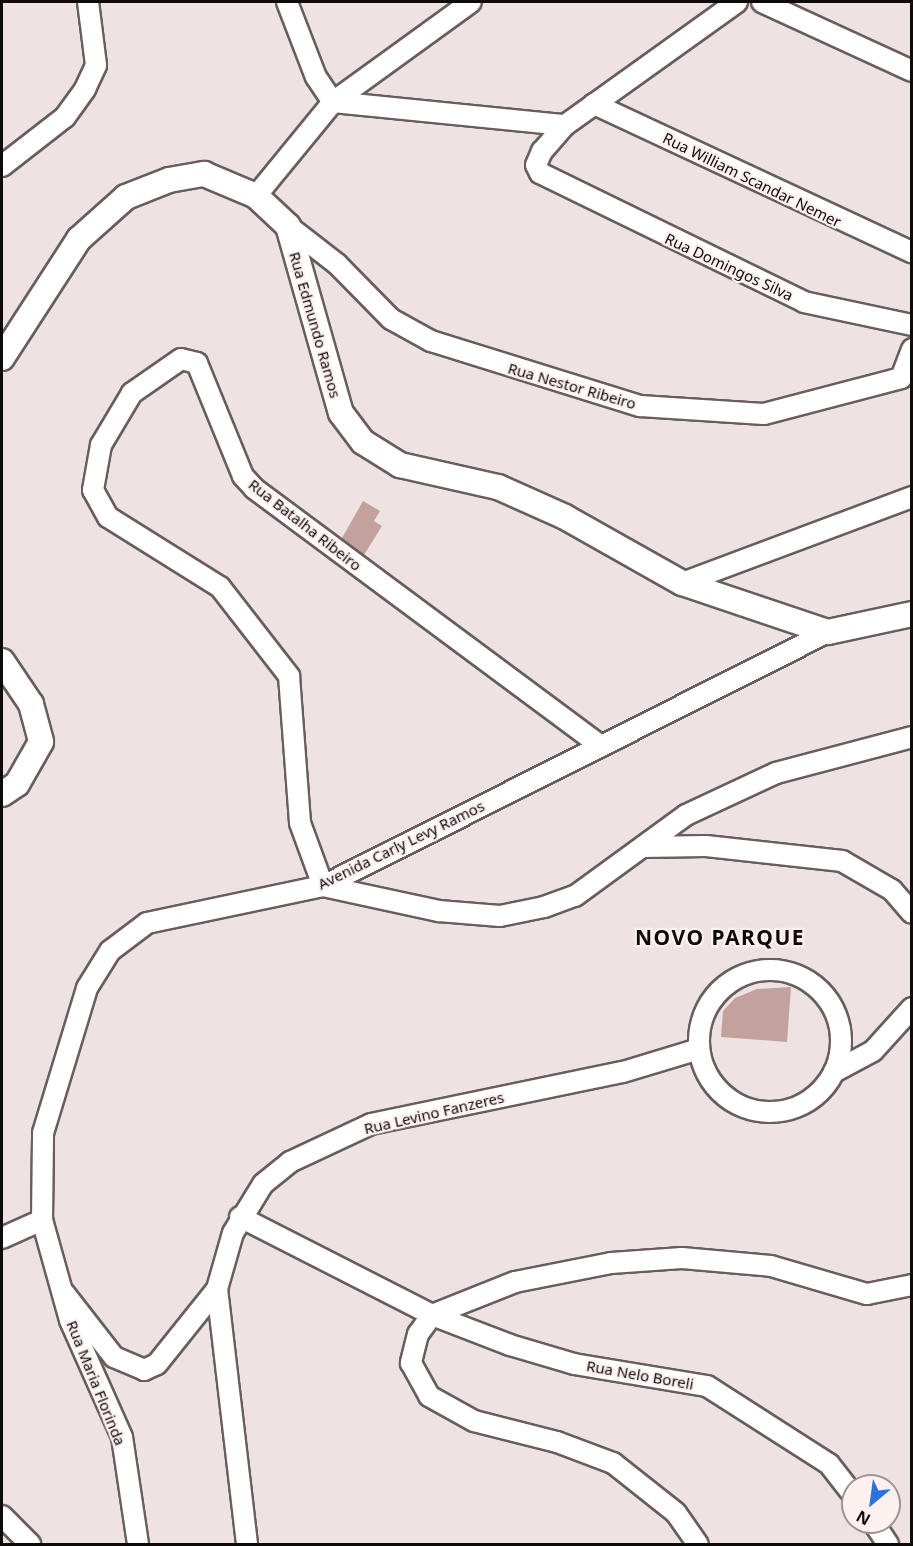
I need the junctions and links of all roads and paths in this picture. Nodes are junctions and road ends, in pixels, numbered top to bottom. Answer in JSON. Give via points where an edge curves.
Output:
{"nodes":[{"id":1,"x":88,"y":2,"type":"edge"},
{"id":2,"x":287,"y":2,"type":"edge"},
{"id":3,"x":471,"y":2,"type":"edge"},
{"id":4,"x":737,"y":2,"type":"edge"},
{"id":5,"x":762,"y":2,"type":"edge"},
{"id":6,"x":912,"y":71,"type":"edge"},
{"id":7,"x":333,"y":102,"type":"junction"},
{"id":8,"x":594,"y":104,"type":"junction"},
{"id":9,"x":565,"y":125,"type":"junction"},
{"id":10,"x":2,"y":166,"type":"edge"},
{"id":11,"x":256,"y":196,"type":"junction"},
{"id":12,"x":288,"y":226,"type":"junction"},
{"id":13,"x":912,"y":252,"type":"edge"},
{"id":14,"x":912,"y":325,"type":"edge"},
{"id":15,"x":912,"y":349,"type":"edge"},
{"id":16,"x":2,"y":358,"type":"edge"},
{"id":17,"x":912,"y":497,"type":"edge"},
{"id":18,"x":682,"y":583,"type":"junction"},
{"id":19,"x":912,"y":614,"type":"edge"},
{"id":20,"x":828,"y":632,"type":"junction"},
{"id":21,"x":2,"y":661,"type":"edge"},
{"id":22,"x":912,"y":737,"type":"edge"},
{"id":23,"x":601,"y":746,"type":"junction"},
{"id":24,"x":2,"y":794,"type":"edge"},
{"id":25,"x":643,"y":847,"type":"junction"},
{"id":26,"x":323,"y":886,"type":"junction"},
{"id":27,"x":912,"y":913,"type":"edge"},
{"id":28,"x":912,"y":1008,"type":"edge"},
{"id":29,"x":699,"y":1049,"type":"junction"},
{"id":30,"x":834,"y":1072,"type":"junction"},
{"id":31,"x":240,"y":1217,"type":"junction"},
{"id":32,"x":42,"y":1220,"type":"junction"},
{"id":33,"x":2,"y":1238,"type":"edge"},
{"id":34,"x":912,"y":1285,"type":"edge"},
{"id":35,"x":217,"y":1289,"type":"junction"},
{"id":36,"x":63,"y":1292,"type":"junction"},
{"id":37,"x":432,"y":1315,"type":"junction"},
{"id":38,"x":841,"y":1479,"type":"edge"},
{"id":39,"x":2,"y":1516,"type":"edge"},
{"id":40,"x":30,"y":1545,"type":"edge"},
{"id":41,"x":138,"y":1545,"type":"edge"},
{"id":42,"x":247,"y":1545,"type":"edge"},
{"id":43,"x":698,"y":1545,"type":"edge"}],
"edges":[{"from":1,"to":10,"type":"street","via":[[96,65],[85,89],[65,117]]},
{"from":2,"to":7,"type":"street","via":[[316,77]]},
{"from":3,"to":7,"type":"street"},
{"from":4,"to":8,"type":"street"},
{"from":5,"to":6,"type":"street"},
{"from":7,"to":9,"type":"street"},
{"from":7,"to":11,"type":"street"},
{"from":8,"to":9,"type":"street"},
{"from":8,"to":13,"type":"street","name":"Rua William Scandar Nemer"},
{"from":9,"to":14,"type":"street","name":"Rua Domingos Silva","via":[[537,165],[555,185],[804,302]]},
{"from":11,"to":12,"type":"street"},
{"from":11,"to":16,"type":"street","via":[[204,174],[169,180],[126,197],[79,239]]},
{"from":12,"to":15,"type":"street","name":"Rua Nestor Ribeiro","via":[[337,264],[391,319],[431,341],[640,406],[764,414],[901,378]]},
{"from":12,"to":18,"type":"street","name":"Rua Edmundo Ramos","via":[[341,412],[363,442],[400,465],[498,487],[537,504]]},
{"from":17,"to":18,"type":"street"},
{"from":18,"to":20,"type":"street","name":"Rua Edmundo Ramos"},
{"from":19,"to":20,"type":"street","name":"Avenida Carly Levy Ramos"},
{"from":20,"to":23,"type":"street","name":"Avenida Carly Levy Ramos"},
{"from":21,"to":24,"type":"street","via":[[31,704],[41,742],[17,784]]},
{"from":22,"to":25,"type":"street","via":[[776,773],[686,815]]},
{"from":23,"to":26,"type":"street","name":"Avenida Carly Levy Ramos"},
{"from":23,"to":26,"type":"street","name":"Rua Batalha Ribeiro","via":[[254,489],[243,476],[197,363],[181,359],[132,393],[101,445],[93,490],[108,517],[220,587],[289,676],[300,823]]},
{"from":25,"to":26,"type":"street","via":[[575,896],[500,916],[439,911]]},
{"from":25,"to":27,"type":"street","via":[[705,846],[842,861],[892,890]]},
{"from":26,"to":32,"type":"street","name":"Avenida Carly Levy Ramos","via":[[147,923],[110,951],[87,988],[43,1132]]},
{"from":28,"to":30,"type":"street","via":[[873,1051]]},
{"from":29,"to":30,"type":"street","via":[[720,1092],[762,1112],[808,1102]]},
{"from":29,"to":30,"type":"street","via":[[708,1004],[724,986],[767,969],[790,972],[812,982],[839,1020],[842,1043]]},
{"from":29,"to":31,"type":"street","name":"Rua Levino Fanzeres","via":[[624,1072],[371,1124],[290,1162],[263,1184]]},
{"from":31,"to":35,"type":"street","name":"Rua Levino Fanzeres"},
{"from":31,"to":37,"type":"street","name":"Rua Nelo Boreli"},
{"from":32,"to":33,"type":"street"},
{"from":32,"to":36,"type":"street","name":"Avenida Carly Levy Ramos"},
{"from":34,"to":37,"type":"street","via":[[867,1294],[771,1266],[682,1258],[611,1263],[515,1282]]},
{"from":35,"to":36,"type":"street","via":[[157,1364],[144,1370],[114,1357],[77,1303]]},
{"from":35,"to":42,"type":"street","name":"Rua Levino Fanzeres"},
{"from":36,"to":41,"type":"street","name":"Rua Maria Florinda","via":[[122,1437]]},
{"from":37,"to":38,"type":"street","name":"Rua Nelo Boreli","via":[[574,1364],[707,1386],[830,1464]]},
{"from":37,"to":43,"type":"street","via":[[418,1334],[411,1363],[429,1396],[474,1420],[557,1442],[613,1463],[676,1513]]},
{"from":39,"to":40,"type":"street"}]}
